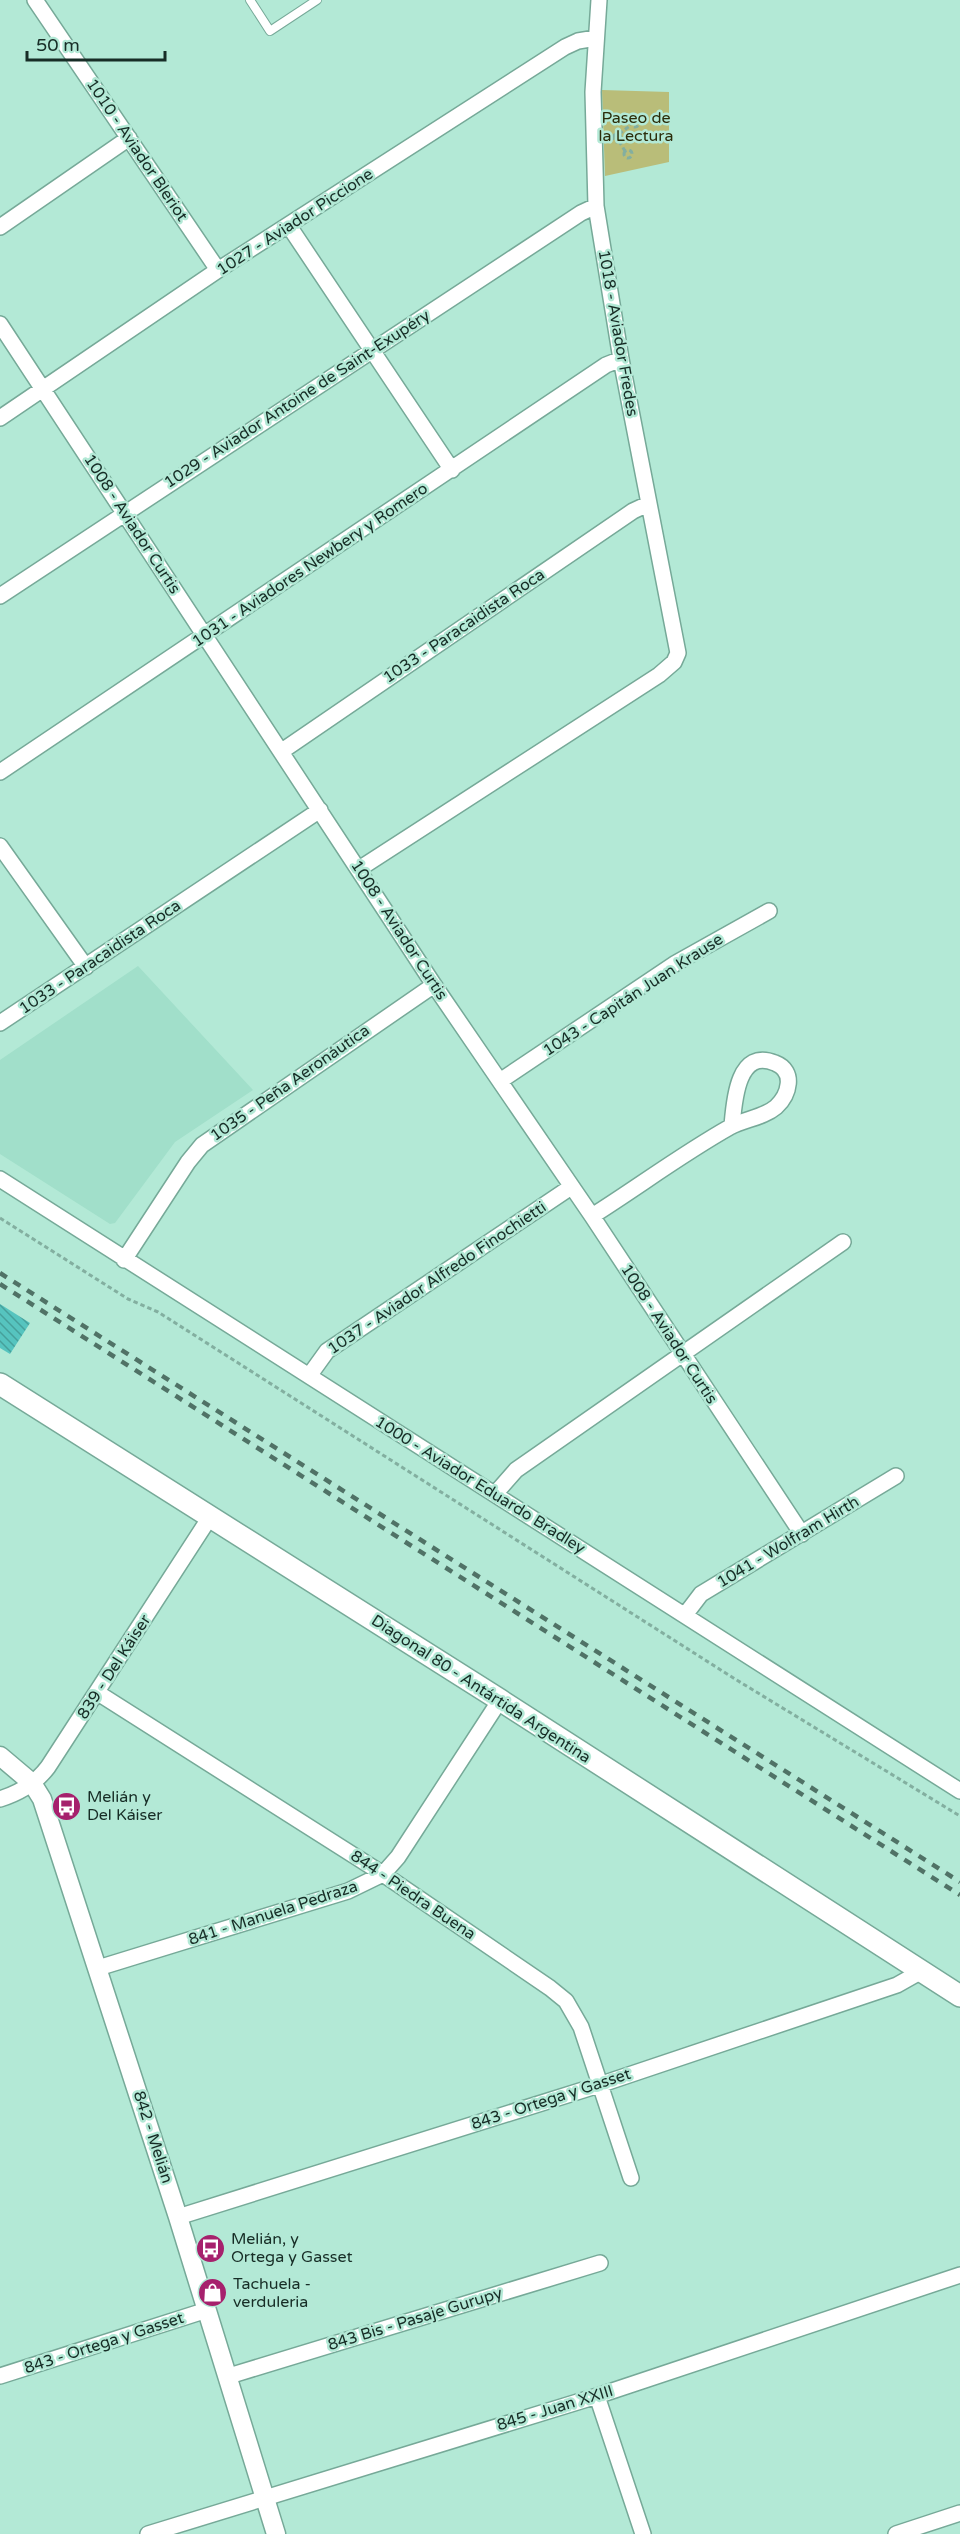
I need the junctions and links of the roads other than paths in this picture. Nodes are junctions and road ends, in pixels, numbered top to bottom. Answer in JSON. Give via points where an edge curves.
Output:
{"nodes":[{"id":1,"x":35,"y":0,"type":"edge"},
{"id":2,"x":250,"y":0,"type":"edge"},
{"id":3,"x":317,"y":0,"type":"edge"},
{"id":4,"x":599,"y":0,"type":"edge"},
{"id":5,"x":596,"y":38,"type":"junction"},
{"id":6,"x":129,"y":138,"type":"junction"},
{"id":7,"x":596,"y":206,"type":"junction"},
{"id":8,"x":289,"y":226,"type":"junction"},
{"id":9,"x":0,"y":227,"type":"edge"},
{"id":10,"x":218,"y":270,"type":"junction"},
{"id":11,"x":0,"y":324,"type":"edge"},
{"id":12,"x":372,"y":349,"type":"junction"},
{"id":13,"x":621,"y":358,"type":"junction"},
{"id":14,"x":44,"y":389,"type":"junction"},
{"id":15,"x":0,"y":418,"type":"edge"},
{"id":16,"x":452,"y":470,"type":"junction"},
{"id":17,"x":648,"y":504,"type":"junction"},
{"id":18,"x":125,"y":513,"type":"junction"},
{"id":19,"x":0,"y":596,"type":"edge"},
{"id":20,"x":205,"y":635,"type":"junction"},
{"id":21,"x":282,"y":751,"type":"junction"},
{"id":22,"x":0,"y":772,"type":"edge"},
{"id":23,"x":320,"y":810,"type":"junction"},
{"id":24,"x":0,"y":846,"type":"edge"},
{"id":25,"x":359,"y":869,"type":"junction"},
{"id":26,"x":769,"y":911,"type":"dead end"},
{"id":27,"x":86,"y":967,"type":"junction"},
{"id":28,"x":434,"y":985,"type":"junction"},
{"id":29,"x":0,"y":1023,"type":"edge"},
{"id":30,"x":500,"y":1081,"type":"junction"},
{"id":31,"x":732,"y":1126,"type":"junction"},
{"id":32,"x":0,"y":1179,"type":"edge"},
{"id":33,"x":571,"y":1187,"type":"junction"},
{"id":34,"x":592,"y":1216,"type":"junction"},
{"id":35,"x":843,"y":1242,"type":"dead end"},
{"id":36,"x":124,"y":1260,"type":"junction"},
{"id":37,"x":682,"y":1355,"type":"junction"},
{"id":38,"x":309,"y":1376,"type":"junction"},
{"id":39,"x":0,"y":1384,"type":"edge"},
{"id":40,"x":896,"y":1476,"type":"dead end"},
{"id":41,"x":495,"y":1494,"type":"junction"},
{"id":42,"x":210,"y":1517,"type":"junction"},
{"id":43,"x":802,"y":1534,"type":"junction"},
{"id":44,"x":685,"y":1615,"type":"junction"},
{"id":45,"x":98,"y":1693,"type":"junction"},
{"id":46,"x":500,"y":1700,"type":"junction"},
{"id":47,"x":0,"y":1756,"type":"edge"},
{"id":48,"x":32,"y":1783,"type":"junction"},
{"id":49,"x":960,"y":1791,"type":"edge"},
{"id":50,"x":0,"y":1799,"type":"edge"},
{"id":51,"x":383,"y":1874,"type":"junction"},
{"id":52,"x":98,"y":1968,"type":"junction"},
{"id":53,"x":920,"y":1972,"type":"junction"},
{"id":54,"x":960,"y":1996,"type":"edge"},
{"id":55,"x":599,"y":2085,"type":"junction"},
{"id":56,"x":631,"y":2178,"type":"dead end"},
{"id":57,"x":178,"y":2217,"type":"junction"},
{"id":58,"x":600,"y":2263,"type":"dead end"},
{"id":59,"x":960,"y":2275,"type":"edge"},
{"id":60,"x":207,"y":2310,"type":"junction"},
{"id":61,"x":0,"y":2376,"type":"edge"},
{"id":62,"x":229,"y":2376,"type":"junction"},
{"id":63,"x":597,"y":2396,"type":"junction"},
{"id":64,"x":264,"y":2497,"type":"junction"},
{"id":65,"x":960,"y":2514,"type":"edge"},
{"id":66,"x":148,"y":2534,"type":"edge"},
{"id":67,"x":276,"y":2534,"type":"edge"},
{"id":68,"x":643,"y":2534,"type":"edge"},
{"id":69,"x":896,"y":2534,"type":"edge"}],
"edges":[{"from":1,"to":6,"type":"street","name":"1010 - Aviador Bleriot"},
{"from":2,"to":3,"type":"lane","via":[[270,31]]},
{"from":4,"to":5,"type":"street","name":"1018 - Aviador Fredes"},
{"from":5,"to":7,"type":"street","name":"1018 - Aviador Fredes"},
{"from":5,"to":8,"type":"street","name":"1027 - Aviador Piccione","via":[[566,47]]},
{"from":6,"to":9,"type":"street"},
{"from":6,"to":10,"type":"street","name":"1010 - Aviador Bleriot"},
{"from":7,"to":12,"type":"street","name":"1029 - Aviador Antoine de Saint-Exupéry"},
{"from":7,"to":13,"type":"street","name":"1018 - Aviador Fredes"},
{"from":8,"to":10,"type":"street","name":"1027 - Aviador Piccione"},
{"from":8,"to":12,"type":"street"},
{"from":10,"to":14,"type":"street","name":"1027 - Aviador Piccione"},
{"from":11,"to":14,"type":"street","name":"1008 - Aviador Curtis"},
{"from":12,"to":16,"type":"street"},
{"from":12,"to":18,"type":"street","name":"1029 - Aviador Antoine de Saint-Exupéry"},
{"from":13,"to":16,"type":"street","name":"1031 - Aviadores Newbery y Romero"},
{"from":13,"to":17,"type":"street","name":"1018 - Aviador Fredes"},
{"from":14,"to":15,"type":"street","name":"1027 - Aviador Piccione"},
{"from":14,"to":18,"type":"street","name":"1008 - Aviador Curtis"},
{"from":16,"to":20,"type":"street","name":"1031 - Aviadores Newbery y Romero"},
{"from":17,"to":21,"type":"street","name":"1033 - Paracaidista Roca"},
{"from":17,"to":25,"type":"street","name":"1018 - Aviador Fredes","via":[[678,649],[674,662]]},
{"from":18,"to":19,"type":"street","name":"1029 - Aviador Antoine de Saint-Exupéry"},
{"from":18,"to":20,"type":"street","name":"1008 - Aviador Curtis"},
{"from":20,"to":21,"type":"street","name":"1008 - Aviador Curtis"},
{"from":20,"to":22,"type":"street","name":"1031 - Aviadores Newbery y Romero"},
{"from":21,"to":23,"type":"street","name":"1008 - Aviador Curtis"},
{"from":23,"to":25,"type":"street","name":"1008 - Aviador Curtis"},
{"from":23,"to":27,"type":"street","name":"1033 - Paracaidista Roca"},
{"from":24,"to":27,"type":"street"},
{"from":25,"to":28,"type":"street","name":"1008 - Aviador Curtis"},
{"from":26,"to":30,"type":"street","name":"1043 - Capitán Juan Krause","via":[[676,963]]},
{"from":27,"to":29,"type":"street","name":"1033 - Paracaidista Roca"},
{"from":28,"to":30,"type":"street","name":"1008 - Aviador Curtis"},
{"from":28,"to":36,"type":"street","name":"1035 - Peña Aeronáutica","via":[[202,1145]]},
{"from":30,"to":33,"type":"street","name":"1008 - Aviador Curtis"},
{"from":31,"to":31,"type":"street","via":[[775,1108],[789,1089],[784,1070],[763,1061],[743,1071]]},
{"from":31,"to":34,"type":"street"},
{"from":32,"to":36,"type":"street","name":"1000 - Aviador Eduardo Bradley"},
{"from":33,"to":34,"type":"street","name":"1008 - Aviador Curtis"},
{"from":33,"to":38,"type":"street","name":"1037 - Aviador Alfredo Finochietti","via":[[327,1351]]},
{"from":34,"to":37,"type":"street","name":"1008 - Aviador Curtis"},
{"from":35,"to":37,"type":"street"},
{"from":36,"to":38,"type":"street","name":"1000 - Aviador Eduardo Bradley"},
{"from":37,"to":41,"type":"street","via":[[516,1470]]},
{"from":37,"to":43,"type":"street","name":"1008 - Aviador Curtis"},
{"from":38,"to":41,"type":"street","name":"1000 - Aviador Eduardo Bradley"},
{"from":39,"to":42,"type":"main road","name":"Diagonal 80 - Antártida Argentina"},
{"from":40,"to":43,"type":"street","name":"1041 - Wolfram Hirth"},
{"from":41,"to":44,"type":"street","name":"1000 - Aviador Eduardo Bradley"},
{"from":42,"to":45,"type":"street","name":"839 - Del Káiser"},
{"from":42,"to":46,"type":"main road","name":"Diagonal 80 - Antártida Argentina"},
{"from":43,"to":44,"type":"street","name":"1041 - Wolfram Hirth","via":[[701,1594]]},
{"from":44,"to":49,"type":"street","name":"1000 - Aviador Eduardo Bradley"},
{"from":45,"to":48,"type":"street","name":"839 - Del Káiser","via":[[48,1767]]},
{"from":45,"to":51,"type":"street","name":"844 - Piedra Buena"},
{"from":46,"to":51,"type":"street","name":"841 - Manuela Pedraza"},
{"from":46,"to":53,"type":"main road","name":"Diagonal 80 - Antártida Argentina"},
{"from":47,"to":48,"type":"street","name":"842 - Melián"},
{"from":48,"to":50,"type":"street","name":"839 - Del Káiser"},
{"from":48,"to":52,"type":"street","name":"842 - Melián","via":[[42,1799]]},
{"from":51,"to":52,"type":"street","name":"841 - Manuela Pedraza","via":[[348,1891]]},
{"from":51,"to":55,"type":"street","name":"844 - Piedra Buena","via":[[566,2001],[580,2027]]},
{"from":52,"to":57,"type":"street","name":"842 - Melián"},
{"from":53,"to":54,"type":"main road","name":"Diagonal 80 - Antártida Argentina"},
{"from":53,"to":55,"type":"street","name":"843 - Ortega y Gasset","via":[[897,1984]]},
{"from":55,"to":56,"type":"street","name":"844 - Piedra Buena"},
{"from":55,"to":57,"type":"street","name":"843 - Ortega y Gasset"},
{"from":57,"to":60,"type":"street","name":"842 - Melián"},
{"from":58,"to":62,"type":"street","name":"843 Bis - Pasaje Gurupy"},
{"from":59,"to":63,"type":"street","name":"845 - Juan XXIII"},
{"from":60,"to":61,"type":"street","name":"843 - Ortega y Gasset"},
{"from":60,"to":62,"type":"street","name":"842 - Melián"},
{"from":62,"to":64,"type":"street","name":"842 - Melián"},
{"from":63,"to":64,"type":"street","name":"845 - Juan XXIII"},
{"from":63,"to":68,"type":"street"},
{"from":64,"to":66,"type":"street","name":"845 - Juan XXIII"},
{"from":64,"to":67,"type":"street","name":"842 - Melián"},
{"from":65,"to":69,"type":"street"}]}
